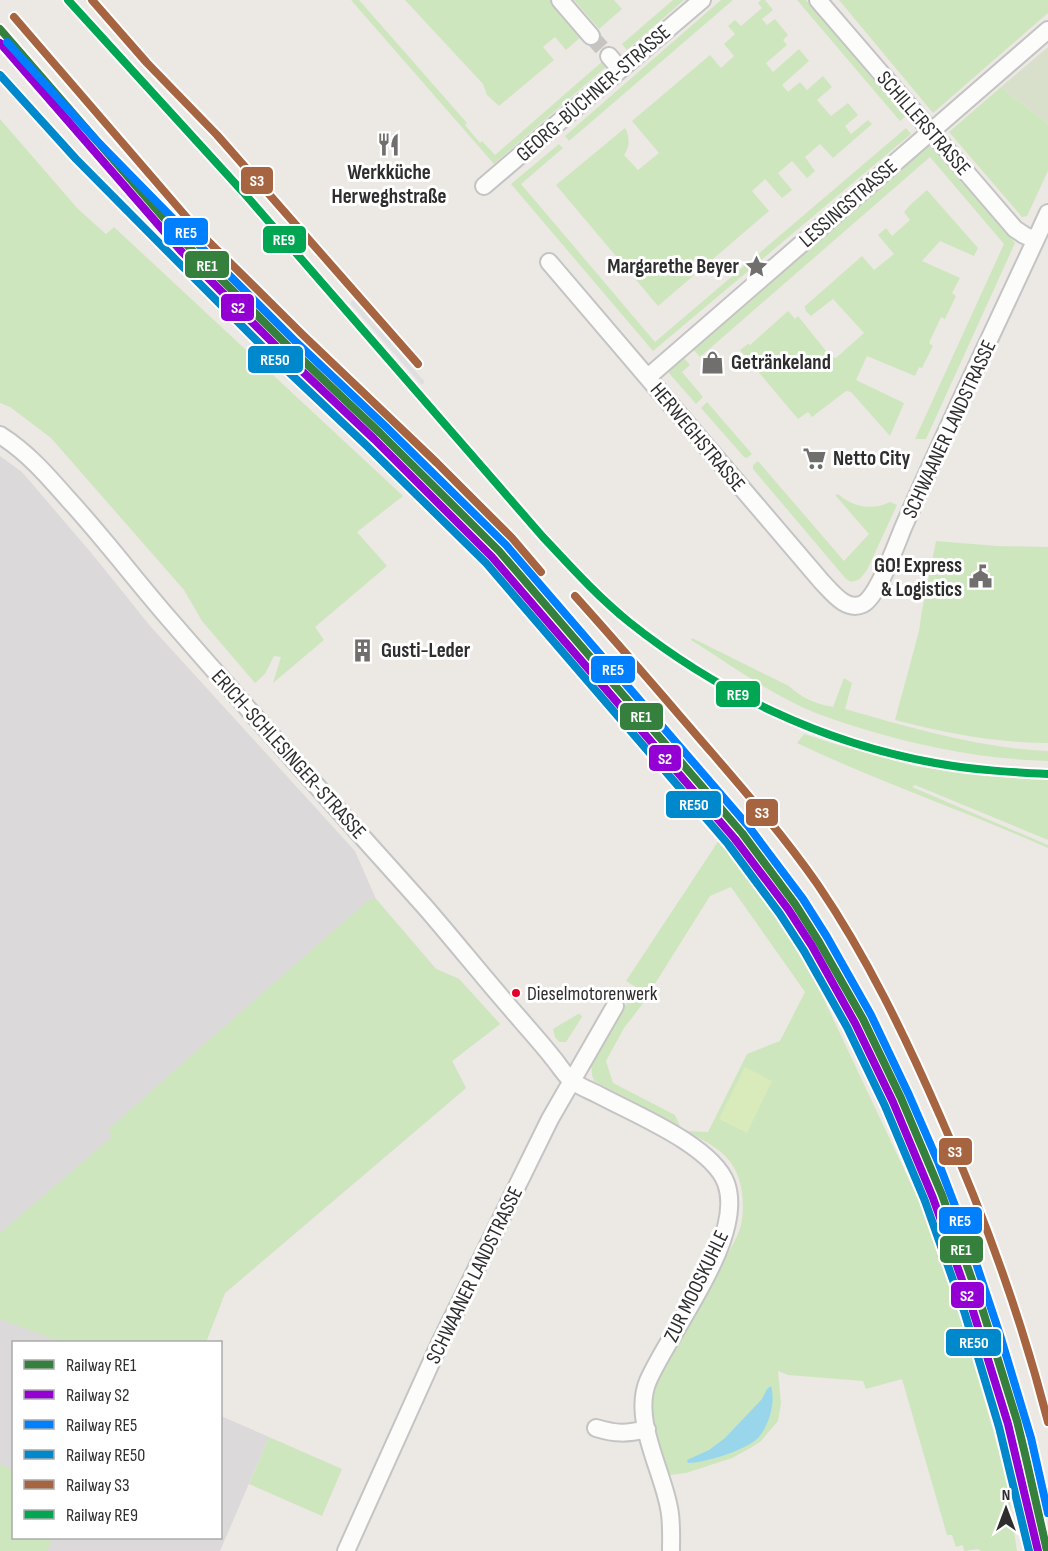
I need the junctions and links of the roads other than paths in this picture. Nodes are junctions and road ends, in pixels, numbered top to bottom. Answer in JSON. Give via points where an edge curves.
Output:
{"nodes":[{"id":1,"x":560,"y":0,"type":"edge"},
{"id":2,"x":702,"y":0,"type":"edge"},
{"id":3,"x":818,"y":0,"type":"edge"},
{"id":4,"x":1048,"y":30,"type":"edge"},
{"id":5,"x":591,"y":36,"type":"tunnel mouth"},
{"id":6,"x":609,"y":56,"type":"tunnel mouth"},
{"id":7,"x":620,"y":69,"type":"junction"},
{"id":8,"x":932,"y":131,"type":"junction"},
{"id":9,"x":490,"y":181,"type":"dead end"},
{"id":10,"x":1048,"y":213,"type":"edge"},
{"id":11,"x":1035,"y":240,"type":"junction"},
{"id":12,"x":549,"y":262,"type":"dead end"},
{"id":13,"x":648,"y":377,"type":"junction"},
{"id":14,"x":0,"y":435,"type":"edge"},
{"id":15,"x":851,"y":606,"type":"joint"},
{"id":16,"x":615,"y":1006,"type":"dead end"},
{"id":17,"x":572,"y":1080,"type":"junction"},
{"id":18,"x":596,"y":1428,"type":"dead end"},
{"id":19,"x":647,"y":1429,"type":"junction"},
{"id":20,"x":346,"y":1551,"type":"edge"},
{"id":21,"x":671,"y":1551,"type":"edge"}],
"edges":[{"from":1,"to":5,"type":"street"},
{"from":2,"to":7,"type":"street","name":"GEORG-BÜCHNER-STRASSE"},
{"from":3,"to":8,"type":"street","name":"SCHILLERSTRASSE"},
{"from":4,"to":8,"type":"street","name":"LESSINGSTRASSE"},
{"from":6,"to":7,"type":"street"},
{"from":7,"to":9,"type":"street","name":"GEORG-BÜCHNER-STRASSE"},
{"from":8,"to":11,"type":"street","name":"SCHILLERSTRASSE","via":[[1015,229]]},
{"from":8,"to":13,"type":"street","name":"LESSINGSTRASSE"},
{"from":10,"to":11,"type":"street","name":"SCHWAANER LANDSTRASSE"},
{"from":11,"to":15,"type":"street","name":"SCHWAANER LANDSTRASSE","via":[[882,578],[863,604]]},
{"from":12,"to":13,"type":"street","name":"HERWEGHSTRASSE"},
{"from":13,"to":15,"type":"street","name":"HERWEGHSTRASSE","via":[[822,582],[840,601]]},
{"from":14,"to":17,"type":"street","name":"ERICH-SCHLESINGER-STRASSE","via":[[47,474]]},
{"from":16,"to":17,"type":"street","name":"SCHWAANER LANDSTRASSE"},
{"from":17,"to":19,"type":"street","name":"ZUR MOOSKUHLE","via":[[694,1147],[721,1173],[728,1190],[728,1222],[722,1243],[646,1387],[643,1406]]},
{"from":17,"to":20,"type":"street","name":"SCHWAANER LANDSTRASSE","via":[[445,1332]]},
{"from":18,"to":19,"type":"street","via":[[625,1434]]},
{"from":19,"to":21,"type":"street","name":"ZUR MOOSKUHLE","via":[[669,1507]]}]}
